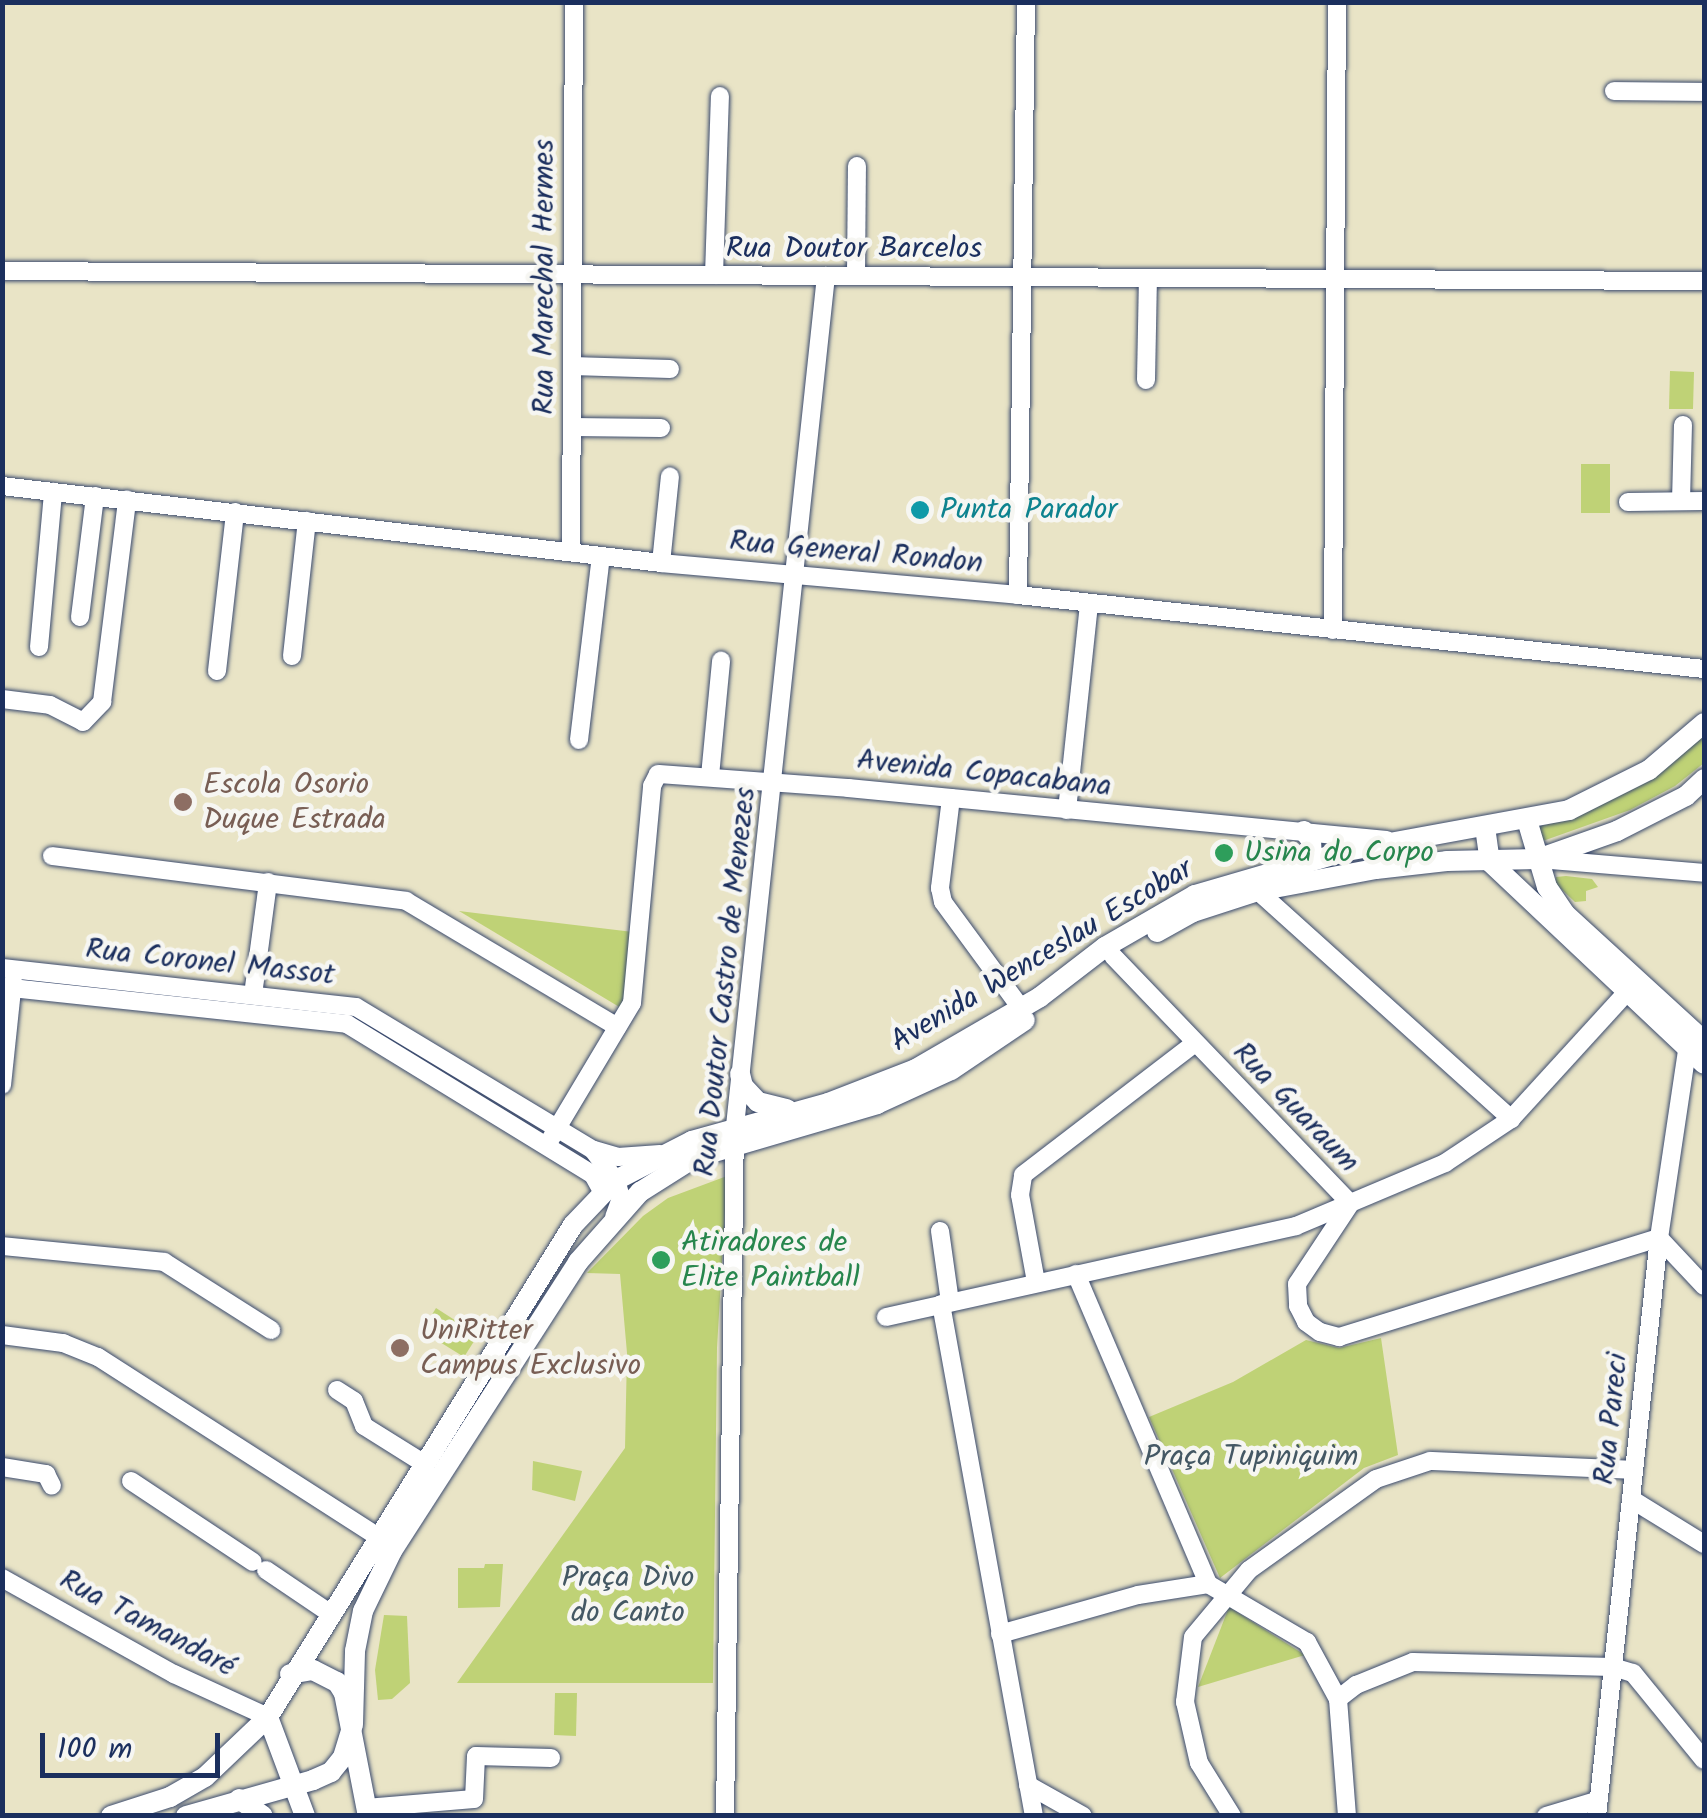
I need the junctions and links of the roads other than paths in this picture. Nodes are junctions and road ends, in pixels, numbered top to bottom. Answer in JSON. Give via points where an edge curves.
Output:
{"nodes":[{"id":1,"x":574,"y":2,"type":"edge"},
{"id":2,"x":1026,"y":2,"type":"edge"},
{"id":3,"x":1337,"y":2,"type":"edge"},
{"id":4,"x":1614,"y":91,"type":"dead end"},
{"id":5,"x":1704,"y":92,"type":"edge"},
{"id":6,"x":720,"y":96,"type":"dead end"},
{"id":7,"x":857,"y":166,"type":"dead end"},
{"id":8,"x":2,"y":271,"type":"edge"},
{"id":9,"x":572,"y":274,"type":"junction"},
{"id":10,"x":714,"y":275,"type":"junction"},
{"id":11,"x":826,"y":276,"type":"junction"},
{"id":12,"x":856,"y":276,"type":"junction"},
{"id":13,"x":1025,"y":278,"type":"junction"},
{"id":14,"x":1148,"y":279,"type":"junction"},
{"id":15,"x":1335,"y":280,"type":"junction"},
{"id":16,"x":1704,"y":281,"type":"edge"},
{"id":17,"x":572,"y":366,"type":"junction"},
{"id":18,"x":670,"y":369,"type":"dead end"},
{"id":19,"x":1146,"y":380,"type":"dead end"},
{"id":20,"x":1684,"y":425,"type":"dead end"},
{"id":21,"x":572,"y":427,"type":"junction"},
{"id":22,"x":662,"y":428,"type":"dead end"},
{"id":23,"x":670,"y":476,"type":"dead end"},
{"id":24,"x":2,"y":486,"type":"edge"},
{"id":25,"x":53,"y":492,"type":"junction"},
{"id":26,"x":95,"y":496,"type":"junction"},
{"id":27,"x":126,"y":500,"type":"junction"},
{"id":28,"x":1704,"y":501,"type":"edge"},
{"id":29,"x":1628,"y":502,"type":"dead end"},
{"id":30,"x":1681,"y":502,"type":"junction"},
{"id":31,"x":236,"y":512,"type":"junction"},
{"id":32,"x":307,"y":521,"type":"junction"},
{"id":33,"x":571,"y":552,"type":"junction"},
{"id":34,"x":601,"y":556,"type":"junction"},
{"id":35,"x":660,"y":563,"type":"junction"},
{"id":36,"x":797,"y":576,"type":"junction"},
{"id":37,"x":1018,"y":595,"type":"junction"},
{"id":38,"x":1089,"y":605,"type":"junction"},
{"id":39,"x":80,"y":618,"type":"dead end"},
{"id":40,"x":1333,"y":630,"type":"junction"},
{"id":41,"x":39,"y":647,"type":"dead end"},
{"id":42,"x":292,"y":656,"type":"dead end"},
{"id":43,"x":721,"y":662,"type":"dead end"},
{"id":44,"x":1704,"y":669,"type":"edge"},
{"id":45,"x":217,"y":671,"type":"dead end"},
{"id":46,"x":2,"y":700,"type":"edge"},
{"id":47,"x":1704,"y":723,"type":"edge"},
{"id":48,"x":579,"y":740,"type":"dead end"},
{"id":49,"x":710,"y":776,"type":"junction"},
{"id":50,"x":1704,"y":780,"type":"edge"},
{"id":51,"x":773,"y":782,"type":"junction"},
{"id":52,"x":951,"y":798,"type":"junction"},
{"id":53,"x":1066,"y":810,"type":"junction"},
{"id":54,"x":1528,"y":820,"type":"junction"},
{"id":55,"x":1486,"y":827,"type":"junction"},
{"id":56,"x":1304,"y":831,"type":"junction"},
{"id":57,"x":1617,"y":831,"type":"junction"},
{"id":58,"x":1392,"y":841,"type":"junction"},
{"id":59,"x":1346,"y":851,"type":"junction"},
{"id":60,"x":52,"y":856,"type":"dead end"},
{"id":61,"x":1538,"y":859,"type":"junction"},
{"id":62,"x":1312,"y":860,"type":"junction"},
{"id":63,"x":1490,"y":862,"type":"junction"},
{"id":64,"x":1631,"y":866,"type":"junction"},
{"id":65,"x":1376,"y":868,"type":"junction"},
{"id":66,"x":1704,"y":873,"type":"edge"},
{"id":67,"x":268,"y":882,"type":"junction"},
{"id":68,"x":1258,"y":891,"type":"junction"},
{"id":69,"x":1561,"y":919,"type":"junction"},
{"id":70,"x":1113,"y":956,"type":"junction"},
{"id":71,"x":8,"y":968,"type":"edge"},
{"id":72,"x":1632,"y":986,"type":"junction"},
{"id":73,"x":7,"y":988,"type":"edge"},
{"id":74,"x":254,"y":995,"type":"junction"},
{"id":75,"x":1021,"y":1008,"type":"junction"},
{"id":76,"x":617,"y":1027,"type":"junction"},
{"id":77,"x":1006,"y":1033,"type":"junction"},
{"id":78,"x":1694,"y":1039,"type":"edge"},
{"id":79,"x":1194,"y":1044,"type":"junction"},
{"id":80,"x":1704,"y":1064,"type":"edge"},
{"id":81,"x":740,"y":1074,"type":"junction"},
{"id":82,"x":2,"y":1084,"type":"edge"},
{"id":83,"x":799,"y":1109,"type":"junction"},
{"id":84,"x":1511,"y":1118,"type":"junction"},
{"id":85,"x":556,"y":1128,"type":"junction"},
{"id":86,"x":734,"y":1135,"type":"junction"},
{"id":87,"x":547,"y":1146,"type":"junction"},
{"id":88,"x":593,"y":1150,"type":"junction"},
{"id":89,"x":660,"y":1154,"type":"junction"},
{"id":90,"x":694,"y":1158,"type":"junction"},
{"id":91,"x":734,"y":1166,"type":"junction"},
{"id":92,"x":609,"y":1185,"type":"junction"},
{"id":93,"x":1350,"y":1203,"type":"junction"},
{"id":94,"x":613,"y":1220,"type":"junction"},
{"id":95,"x":940,"y":1231,"type":"dead end"},
{"id":96,"x":1658,"y":1238,"type":"junction"},
{"id":97,"x":2,"y":1246,"type":"edge"},
{"id":98,"x":1076,"y":1274,"type":"junction"},
{"id":99,"x":1036,"y":1282,"type":"junction"},
{"id":100,"x":1704,"y":1286,"type":"edge"},
{"id":101,"x":946,"y":1303,"type":"junction"},
{"id":102,"x":886,"y":1317,"type":"dead end"},
{"id":103,"x":270,"y":1330,"type":"dead end"},
{"id":104,"x":2,"y":1335,"type":"edge"},
{"id":105,"x":338,"y":1390,"type":"dead end"},
{"id":106,"x":422,"y":1463,"type":"junction"},
{"id":107,"x":2,"y":1466,"type":"edge"},
{"id":108,"x":1632,"y":1470,"type":"junction"},
{"id":109,"x":131,"y":1481,"type":"dead end"},
{"id":110,"x":52,"y":1486,"type":"dead end"},
{"id":111,"x":1631,"y":1499,"type":"junction"},
{"id":112,"x":377,"y":1536,"type":"junction"},
{"id":113,"x":1704,"y":1544,"type":"edge"},
{"id":114,"x":2,"y":1578,"type":"edge"},
{"id":115,"x":1208,"y":1584,"type":"junction"},
{"id":116,"x":1225,"y":1593,"type":"junction"},
{"id":117,"x":331,"y":1614,"type":"junction"},
{"id":118,"x":1000,"y":1634,"type":"junction"},
{"id":119,"x":1613,"y":1668,"type":"junction"},
{"id":120,"x":290,"y":1674,"type":"junction"},
{"id":121,"x":1338,"y":1699,"type":"junction"},
{"id":122,"x":268,"y":1717,"type":"junction"},
{"id":123,"x":353,"y":1724,"type":"junction"},
{"id":124,"x":551,"y":1758,"type":"dead end"},
{"id":125,"x":1704,"y":1760,"type":"edge"},
{"id":126,"x":293,"y":1784,"type":"junction"},
{"id":127,"x":1028,"y":1784,"type":"junction"},
{"id":128,"x":239,"y":1799,"type":"junction"},
{"id":129,"x":1598,"y":1808,"type":"edge"},
{"id":130,"x":367,"y":1812,"type":"edge"},
{"id":131,"x":111,"y":1816,"type":"edge"},
{"id":132,"x":186,"y":1816,"type":"edge"},
{"id":133,"x":263,"y":1816,"type":"edge"},
{"id":134,"x":305,"y":1816,"type":"edge"},
{"id":135,"x":726,"y":1816,"type":"edge"},
{"id":136,"x":1034,"y":1816,"type":"edge"},
{"id":137,"x":1083,"y":1816,"type":"edge"},
{"id":138,"x":1232,"y":1816,"type":"edge"},
{"id":139,"x":1347,"y":1816,"type":"edge"},
{"id":140,"x":1546,"y":1816,"type":"edge"}],
"edges":[{"from":1,"to":9,"type":"street","name":"Rua Marechal Hermes"},
{"from":2,"to":13,"type":"street"},
{"from":3,"to":15,"type":"street"},
{"from":4,"to":5,"type":"street"},
{"from":6,"to":10,"type":"street"},
{"from":7,"to":12,"type":"street"},
{"from":8,"to":9,"type":"street","name":"Rua Doutor Barcelos"},
{"from":9,"to":10,"type":"street","name":"Rua Doutor Barcelos"},
{"from":9,"to":17,"type":"street","name":"Rua Marechal Hermes"},
{"from":10,"to":11,"type":"street","name":"Rua Doutor Barcelos"},
{"from":11,"to":12,"type":"street","name":"Rua Doutor Barcelos"},
{"from":11,"to":36,"type":"street","name":"Rua Doutor Castro de Menezes"},
{"from":12,"to":13,"type":"street","name":"Rua Doutor Barcelos"},
{"from":13,"to":14,"type":"street","name":"Rua Doutor Barcelos"},
{"from":13,"to":37,"type":"street"},
{"from":14,"to":15,"type":"street","name":"Rua Doutor Barcelos"},
{"from":14,"to":19,"type":"street"},
{"from":15,"to":16,"type":"street","name":"Rua Doutor Barcelos"},
{"from":15,"to":40,"type":"street"},
{"from":17,"to":18,"type":"street"},
{"from":17,"to":21,"type":"street","name":"Rua Marechal Hermes"},
{"from":20,"to":30,"type":"street"},
{"from":21,"to":22,"type":"street"},
{"from":21,"to":33,"type":"street","name":"Rua Marechal Hermes"},
{"from":23,"to":35,"type":"street"},
{"from":24,"to":25,"type":"street","name":"Rua General Rondon"},
{"from":25,"to":26,"type":"street","name":"Rua General Rondon"},
{"from":25,"to":41,"type":"street"},
{"from":26,"to":27,"type":"street","name":"Rua General Rondon"},
{"from":26,"to":39,"type":"street"},
{"from":27,"to":31,"type":"street","name":"Rua General Rondon"},
{"from":27,"to":46,"type":"street","via":[[102,702],[83,722],[50,705]]},
{"from":28,"to":30,"type":"street"},
{"from":29,"to":30,"type":"street"},
{"from":31,"to":32,"type":"street","name":"Rua General Rondon"},
{"from":31,"to":45,"type":"street"},
{"from":32,"to":33,"type":"street","name":"Rua General Rondon"},
{"from":32,"to":42,"type":"street"},
{"from":33,"to":34,"type":"street","name":"Rua General Rondon"},
{"from":34,"to":35,"type":"street","name":"Rua General Rondon"},
{"from":34,"to":48,"type":"street"},
{"from":35,"to":36,"type":"street","name":"Rua General Rondon"},
{"from":36,"to":37,"type":"street","name":"Rua General Rondon"},
{"from":36,"to":51,"type":"street","name":"Rua Doutor Castro de Menezes"},
{"from":37,"to":38,"type":"street","name":"Rua General Rondon"},
{"from":38,"to":40,"type":"street","name":"Rua General Rondon"},
{"from":38,"to":53,"type":"street"},
{"from":40,"to":44,"type":"street","name":"Rua General Rondon"},
{"from":43,"to":49,"type":"street"},
{"from":47,"to":54,"type":"main road","name":"Avenida Wenceslau Escobar","via":[[1649,770],[1569,810]]},
{"from":49,"to":51,"type":"street","name":"Avenida Copacabana"},
{"from":49,"to":76,"type":"street","name":"Avenida Copacabana","via":[[658,774],[652,786],[632,1003]]},
{"from":50,"to":57,"type":"main road","name":"Avenida Wenceslau Escobar"},
{"from":51,"to":52,"type":"street","name":"Avenida Copacabana"},
{"from":51,"to":81,"type":"street","name":"Rua Doutor Castro de Menezes"},
{"from":52,"to":53,"type":"street","name":"Avenida Copacabana"},
{"from":52,"to":75,"type":"street","via":[[944,902]]},
{"from":53,"to":56,"type":"street","name":"Avenida Copacabana"},
{"from":54,"to":55,"type":"main road","name":"Avenida Wenceslau Escobar"},
{"from":54,"to":61,"type":"main road"},
{"from":55,"to":58,"type":"main road","name":"Avenida Wenceslau Escobar"},
{"from":55,"to":63,"type":"main road"},
{"from":56,"to":58,"type":"street","name":"Avenida Copacabana"},
{"from":56,"to":59,"type":"street","name":"Avenida Copacabana"},
{"from":56,"to":62,"type":"main road"},
{"from":57,"to":61,"type":"main road","name":"Avenida Wenceslau Escobar"},
{"from":57,"to":64,"type":"street","via":[[1618,857]]},
{"from":58,"to":59,"type":"main road","name":"Avenida Wenceslau Escobar"},
{"from":59,"to":62,"type":"main road","name":"Avenida Wenceslau Escobar"},
{"from":59,"to":65,"type":"street","name":"Avenida Copacabana"},
{"from":60,"to":67,"type":"street"},
{"from":61,"to":63,"type":"main road","name":"Avenida Wenceslau Escobar"},
{"from":61,"to":64,"type":"street"},
{"from":61,"to":69,"type":"main road"},
{"from":62,"to":75,"type":"main road","name":"Avenida Wenceslau Escobar","via":[[1195,896],[1105,947]]},
{"from":63,"to":65,"type":"main road","name":"Avenida Wenceslau Escobar"},
{"from":63,"to":69,"type":"main road"},
{"from":64,"to":66,"type":"street"},
{"from":65,"to":68,"type":"main road","name":"Avenida Wenceslau Escobar"},
{"from":67,"to":74,"type":"street"},
{"from":67,"to":76,"type":"street","via":[[406,902]]},
{"from":68,"to":70,"type":"main road","name":"Avenida Wenceslau Escobar","via":[[1194,912]]},
{"from":68,"to":84,"type":"street"},
{"from":69,"to":72,"type":"main road"},
{"from":70,"to":77,"type":"main road","name":"Avenida Wenceslau Escobar"},
{"from":70,"to":79,"type":"street","name":"Rua Guaraum"},
{"from":71,"to":73,"type":"street"},
{"from":71,"to":74,"type":"street","name":"Rua Coronel Massot"},
{"from":72,"to":78,"type":"main road"},
{"from":72,"to":84,"type":"street","name":"Rua Guaraum"},
{"from":73,"to":82,"type":"street"},
{"from":73,"to":87,"type":"street","name":"Rua Coronel Massot","via":[[347,1024]]},
{"from":74,"to":85,"type":"street","name":"Rua Coronel Massot","via":[[356,1007]]},
{"from":75,"to":77,"type":"main road"},
{"from":75,"to":83,"type":"main road","name":"Avenida Wenceslau Escobar","via":[[916,1068]]},
{"from":76,"to":85,"type":"street"},
{"from":77,"to":86,"type":"main road","name":"Avenida Wenceslau Escobar","via":[[951,1070],[878,1104]]},
{"from":78,"to":80,"type":"main road"},
{"from":78,"to":96,"type":"street","name":"Rua Pareci"},
{"from":79,"to":93,"type":"street","name":"Rua Guaraum"},
{"from":79,"to":99,"type":"street","via":[[1023,1175],[1020,1195]]},
{"from":81,"to":83,"type":"main road","via":[[758,1102]]},
{"from":81,"to":86,"type":"street","name":"Rua Doutor Castro de Menezes"},
{"from":83,"to":86,"type":"main road","name":"Avenida Wenceslau Escobar"},
{"from":84,"to":93,"type":"street","name":"Rua Guaraum","via":[[1445,1163]]},
{"from":85,"to":87,"type":"street"},
{"from":85,"to":88,"type":"street","name":"Rua Coronel Massot"},
{"from":86,"to":89,"type":"main road","name":"Avenida Wenceslau Escobar"},
{"from":86,"to":90,"type":"main road","name":"Avenida Wenceslau Escobar"},
{"from":86,"to":91,"type":"street","name":"Rua Doutor Castro de Menezes"},
{"from":87,"to":92,"type":"street","name":"Rua Coronel Massot"},
{"from":88,"to":89,"type":"street","via":[[618,1157]]},
{"from":88,"to":92,"type":"street","name":"Rua Coronel Massot"},
{"from":89,"to":92,"type":"main road","name":"Avenida Wenceslau Escobar"},
{"from":90,"to":91,"type":"main road","via":[[719,1156]]},
{"from":90,"to":94,"type":"main road","name":"Avenida Wenceslau Escobar","via":[[640,1192]]},
{"from":91,"to":135,"type":"street","name":"Rua Doutor Castro de Menezes"},
{"from":92,"to":94,"type":"street","via":[[620,1198]]},
{"from":92,"to":106,"type":"main road","name":"Avenida Wenceslau Escobar","via":[[573,1225]]},
{"from":93,"to":96,"type":"street","via":[[1296,1284],[1306,1322],[1339,1337]]},
{"from":93,"to":98,"type":"street","via":[[1296,1226]]},
{"from":94,"to":123,"type":"main road","name":"Avenida Wenceslau Escobar","via":[[538,1322],[371,1590],[355,1651]]},
{"from":95,"to":101,"type":"street"},
{"from":96,"to":100,"type":"street"},
{"from":96,"to":108,"type":"street","name":"Rua Pareci"},
{"from":97,"to":103,"type":"street","via":[[164,1262]]},
{"from":98,"to":99,"type":"street"},
{"from":98,"to":115,"type":"street"},
{"from":99,"to":101,"type":"street"},
{"from":101,"to":102,"type":"street"},
{"from":101,"to":118,"type":"street"},
{"from":104,"to":112,"type":"street","via":[[63,1343],[98,1358]]},
{"from":105,"to":106,"type":"street","via":[[354,1401],[364,1426]]},
{"from":106,"to":112,"type":"main road","name":"Avenida Wenceslau Escobar"},
{"from":107,"to":110,"type":"street","via":[[46,1474]]},
{"from":108,"to":111,"type":"street","name":"Rua Pareci"},
{"from":108,"to":116,"type":"street","via":[[1430,1461],[1376,1479]]},
{"from":109,"to":117,"type":"street"},
{"from":111,"to":113,"type":"street"},
{"from":111,"to":119,"type":"street","name":"Rua Pareci"},
{"from":112,"to":117,"type":"main road","name":"Avenida Wenceslau Escobar"},
{"from":114,"to":122,"type":"street","name":"Rua Tamandaré","via":[[174,1674]]},
{"from":115,"to":116,"type":"street"},
{"from":115,"to":118,"type":"street","via":[[1138,1595]]},
{"from":116,"to":121,"type":"street","via":[[1307,1642]]},
{"from":116,"to":138,"type":"street","via":[[1193,1638],[1185,1702],[1199,1763]]},
{"from":117,"to":120,"type":"main road","name":"Avenida Wenceslau Escobar"},
{"from":118,"to":127,"type":"street"},
{"from":119,"to":121,"type":"street","via":[[1413,1662]]},
{"from":119,"to":125,"type":"street","via":[[1634,1673]]},
{"from":119,"to":129,"type":"street","name":"Rua Pareci"},
{"from":120,"to":122,"type":"main road","name":"Avenida Wenceslau Escobar"},
{"from":120,"to":123,"type":"main road","via":[[313,1670],[337,1682]]},
{"from":121,"to":139,"type":"street"},
{"from":122,"to":126,"type":"main road"},
{"from":122,"to":131,"type":"main road","via":[[204,1776],[170,1797]]},
{"from":123,"to":126,"type":"main road","via":[[331,1772]]},
{"from":123,"to":130,"type":"main road"},
{"from":124,"to":130,"type":"street","via":[[476,1756],[474,1799]]},
{"from":126,"to":128,"type":"main road"},
{"from":126,"to":134,"type":"main road"},
{"from":127,"to":136,"type":"street"},
{"from":127,"to":137,"type":"street"},
{"from":128,"to":132,"type":"main road"},
{"from":128,"to":133,"type":"main road"},
{"from":129,"to":140,"type":"street"}]}
